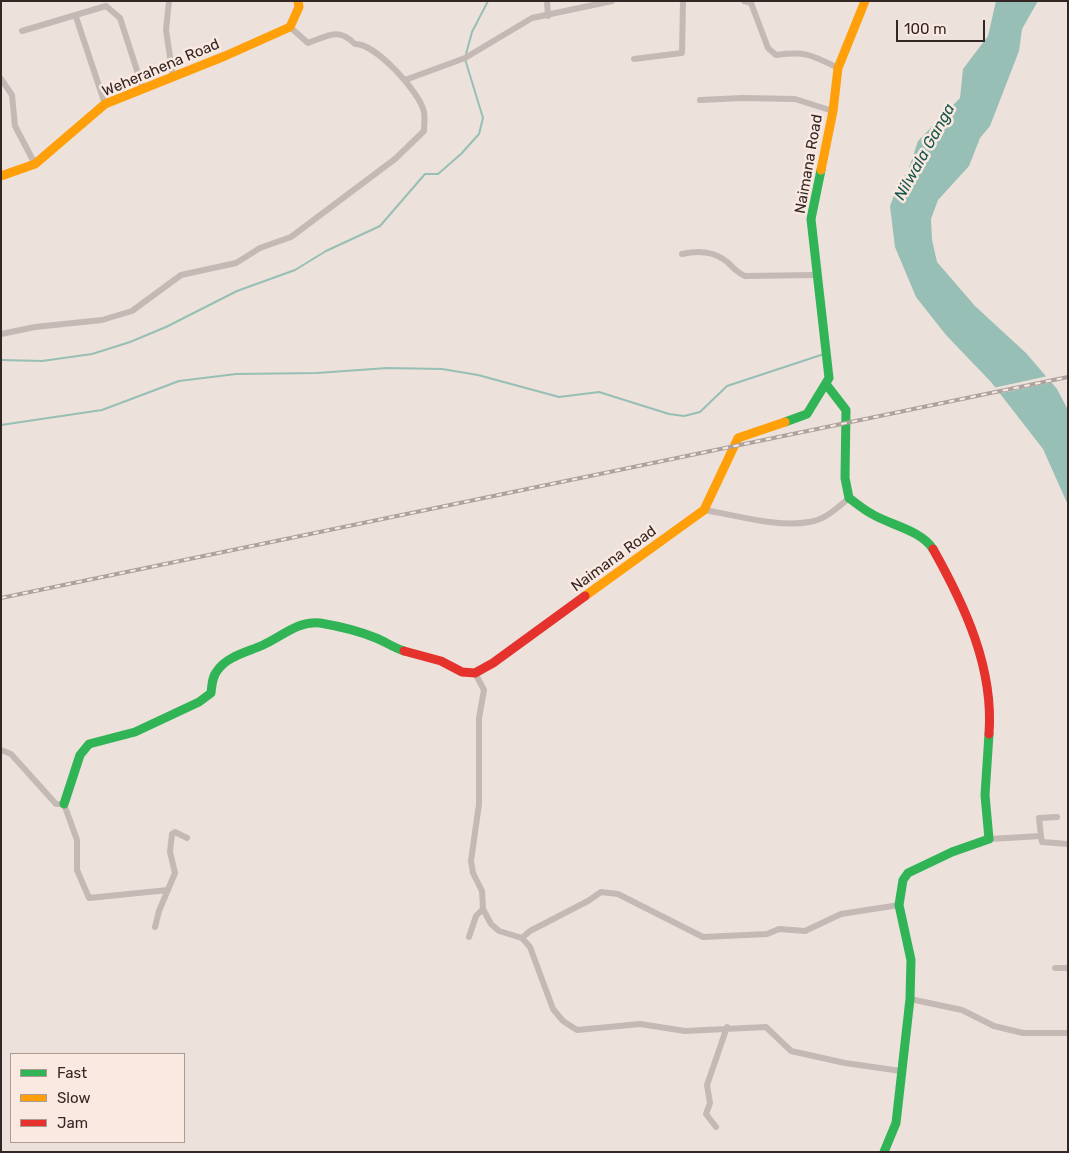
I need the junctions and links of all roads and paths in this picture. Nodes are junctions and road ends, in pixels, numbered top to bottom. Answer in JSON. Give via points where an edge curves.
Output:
{"nodes":[{"id":1,"x":168,"y":1,"type":"edge"},
{"id":2,"x":298,"y":1,"type":"edge"},
{"id":3,"x":547,"y":1,"type":"edge"},
{"id":4,"x":612,"y":1,"type":"edge"},
{"id":5,"x":683,"y":1,"type":"edge"},
{"id":6,"x":744,"y":1,"type":"edge"},
{"id":7,"x":865,"y":1,"type":"edge"},
{"id":8,"x":548,"y":16,"type":"junction"},
{"id":9,"x":76,"y":17,"type":"junction"},
{"id":10,"x":290,"y":27,"type":"junction"},
{"id":11,"x":22,"y":31,"type":"dead end"},
{"id":12,"x":634,"y":59,"type":"dead end"},
{"id":13,"x":838,"y":68,"type":"junction"},
{"id":14,"x":173,"y":77,"type":"junction"},
{"id":15,"x":1,"y":79,"type":"edge"},
{"id":16,"x":405,"y":80,"type":"junction"},
{"id":17,"x":143,"y":89,"type":"junction"},
{"id":18,"x":700,"y":100,"type":"dead end"},
{"id":19,"x":105,"y":104,"type":"junction"},
{"id":20,"x":833,"y":111,"type":"junction"},
{"id":21,"x":35,"y":164,"type":"junction"},
{"id":22,"x":1,"y":176,"type":"edge"},
{"id":23,"x":682,"y":254,"type":"dead end"},
{"id":24,"x":816,"y":275,"type":"junction"},
{"id":25,"x":1,"y":334,"type":"edge"},
{"id":26,"x":826,"y":384,"type":"junction"},
{"id":27,"x":849,"y":498,"type":"junction"},
{"id":28,"x":704,"y":510,"type":"junction"},
{"id":29,"x":475,"y":673,"type":"junction"},
{"id":30,"x":1,"y":750,"type":"edge"},
{"id":31,"x":64,"y":804,"type":"junction"},
{"id":32,"x":1057,"y":817,"type":"dead end"},
{"id":33,"x":1041,"y":836,"type":"junction"},
{"id":34,"x":187,"y":838,"type":"dead end"},
{"id":35,"x":989,"y":839,"type":"junction"},
{"id":36,"x":1068,"y":844,"type":"edge"},
{"id":37,"x":168,"y":890,"type":"junction"},
{"id":38,"x":899,"y":905,"type":"junction"},
{"id":39,"x":483,"y":909,"type":"junction"},
{"id":40,"x":155,"y":927,"type":"dead end"},
{"id":41,"x":469,"y":936,"type":"dead end"},
{"id":42,"x":522,"y":938,"type":"junction"},
{"id":43,"x":1055,"y":968,"type":"dead end"},
{"id":44,"x":1068,"y":968,"type":"edge"},
{"id":45,"x":910,"y":999,"type":"junction"},
{"id":46,"x":727,"y":1028,"type":"junction"},
{"id":47,"x":1068,"y":1033,"type":"edge"},
{"id":48,"x":901,"y":1071,"type":"junction"},
{"id":49,"x":716,"y":1127,"type":"dead end"},
{"id":50,"x":884,"y":1152,"type":"edge"}],
"edges":[{"from":1,"to":14,"type":"street","via":[[166,30]]},
{"from":2,"to":10,"type":"street","via":[[299,7]]},
{"from":3,"to":8,"type":"street"},
{"from":4,"to":8,"type":"street"},
{"from":5,"to":12,"type":"street","via":[[682,53]]},
{"from":6,"to":13,"type":"street","via":[[751,3],[768,48],[776,54],[808,54]]},
{"from":7,"to":13,"type":"street","name":"Naimana Road"},
{"from":8,"to":16,"type":"street","via":[[532,18],[465,58]]},
{"from":9,"to":11,"type":"street"},
{"from":9,"to":17,"type":"street","via":[[106,6],[120,18]]},
{"from":9,"to":19,"type":"street"},
{"from":10,"to":14,"type":"street","name":"Weherahena Road"},
{"from":10,"to":16,"type":"street","via":[[308,43],[334,34],[346,35],[355,44],[362,44],[388,62]]},
{"from":13,"to":20,"type":"street","name":"Naimana Road"},
{"from":14,"to":17,"type":"street","name":"Weherahena Road"},
{"from":15,"to":21,"type":"street","via":[[12,95],[15,126]]},
{"from":16,"to":25,"type":"street","via":[[424,110],[424,131],[395,159],[291,237],[260,248],[236,263],[181,275],[132,311],[102,320]]},
{"from":17,"to":19,"type":"street","name":"Weherahena Road"},
{"from":18,"to":20,"type":"street","via":[[795,99]]},
{"from":19,"to":21,"type":"street","name":"Weherahena Road"},
{"from":20,"to":24,"type":"street","name":"Naimana Road","via":[[811,219]]},
{"from":21,"to":22,"type":"street","name":"Weherahena Road"},
{"from":23,"to":24,"type":"street","via":[[697,251],[723,259],[734,271],[745,276]]},
{"from":24,"to":26,"type":"street","name":"Naimana Road","via":[[829,378]]},
{"from":26,"to":27,"type":"street","via":[[846,410],[845,478]]},
{"from":26,"to":28,"type":"street","name":"Naimana Road","via":[[807,414],[738,438]]},
{"from":27,"to":28,"type":"street","via":[[830,514],[810,522],[786,524]]},
{"from":27,"to":35,"type":"street","via":[[871,514],[929,543],[954,588],[978,644],[991,706],[986,792]]},
{"from":28,"to":29,"type":"street","name":"Naimana Road"},
{"from":29,"to":31,"type":"street","via":[[462,672],[441,661],[394,648],[377,638],[309,623],[264,645],[245,650],[217,670],[211,693],[199,702],[176,710],[135,732],[89,744],[80,755]]},
{"from":29,"to":39,"type":"street","via":[[484,690],[479,718],[479,804],[471,861],[482,891]]},
{"from":30,"to":31,"type":"street","via":[[11,754],[56,804]]},
{"from":31,"to":37,"type":"street","via":[[77,840],[77,870],[89,898]]},
{"from":32,"to":33,"type":"street","via":[[1039,818]]},
{"from":33,"to":35,"type":"street"},
{"from":33,"to":36,"type":"street","via":[[1042,842]]},
{"from":34,"to":37,"type":"street","via":[[175,832],[172,834],[170,852],[175,873]]},
{"from":35,"to":38,"type":"street","via":[[908,873],[901,888]]},
{"from":37,"to":40,"type":"street"},
{"from":38,"to":42,"type":"street","via":[[841,914],[805,931],[779,929],[767,934],[703,937],[618,894],[601,892],[530,930]]},
{"from":38,"to":45,"type":"street","via":[[912,960]]},
{"from":39,"to":41,"type":"street","via":[[476,916]]},
{"from":39,"to":42,"type":"street","via":[[490,924],[499,931]]},
{"from":42,"to":46,"type":"street","via":[[530,946],[553,1009],[577,1030],[640,1024],[685,1031]]},
{"from":43,"to":44,"type":"street"},
{"from":45,"to":47,"type":"street","via":[[962,1010],[994,1026],[1023,1033]]},
{"from":45,"to":48,"type":"street"},
{"from":46,"to":48,"type":"street","via":[[766,1027],[791,1051]]},
{"from":46,"to":49,"type":"street","via":[[707,1085],[710,1103],[706,1114]]},
{"from":48,"to":50,"type":"street","via":[[896,1123]]}]}
